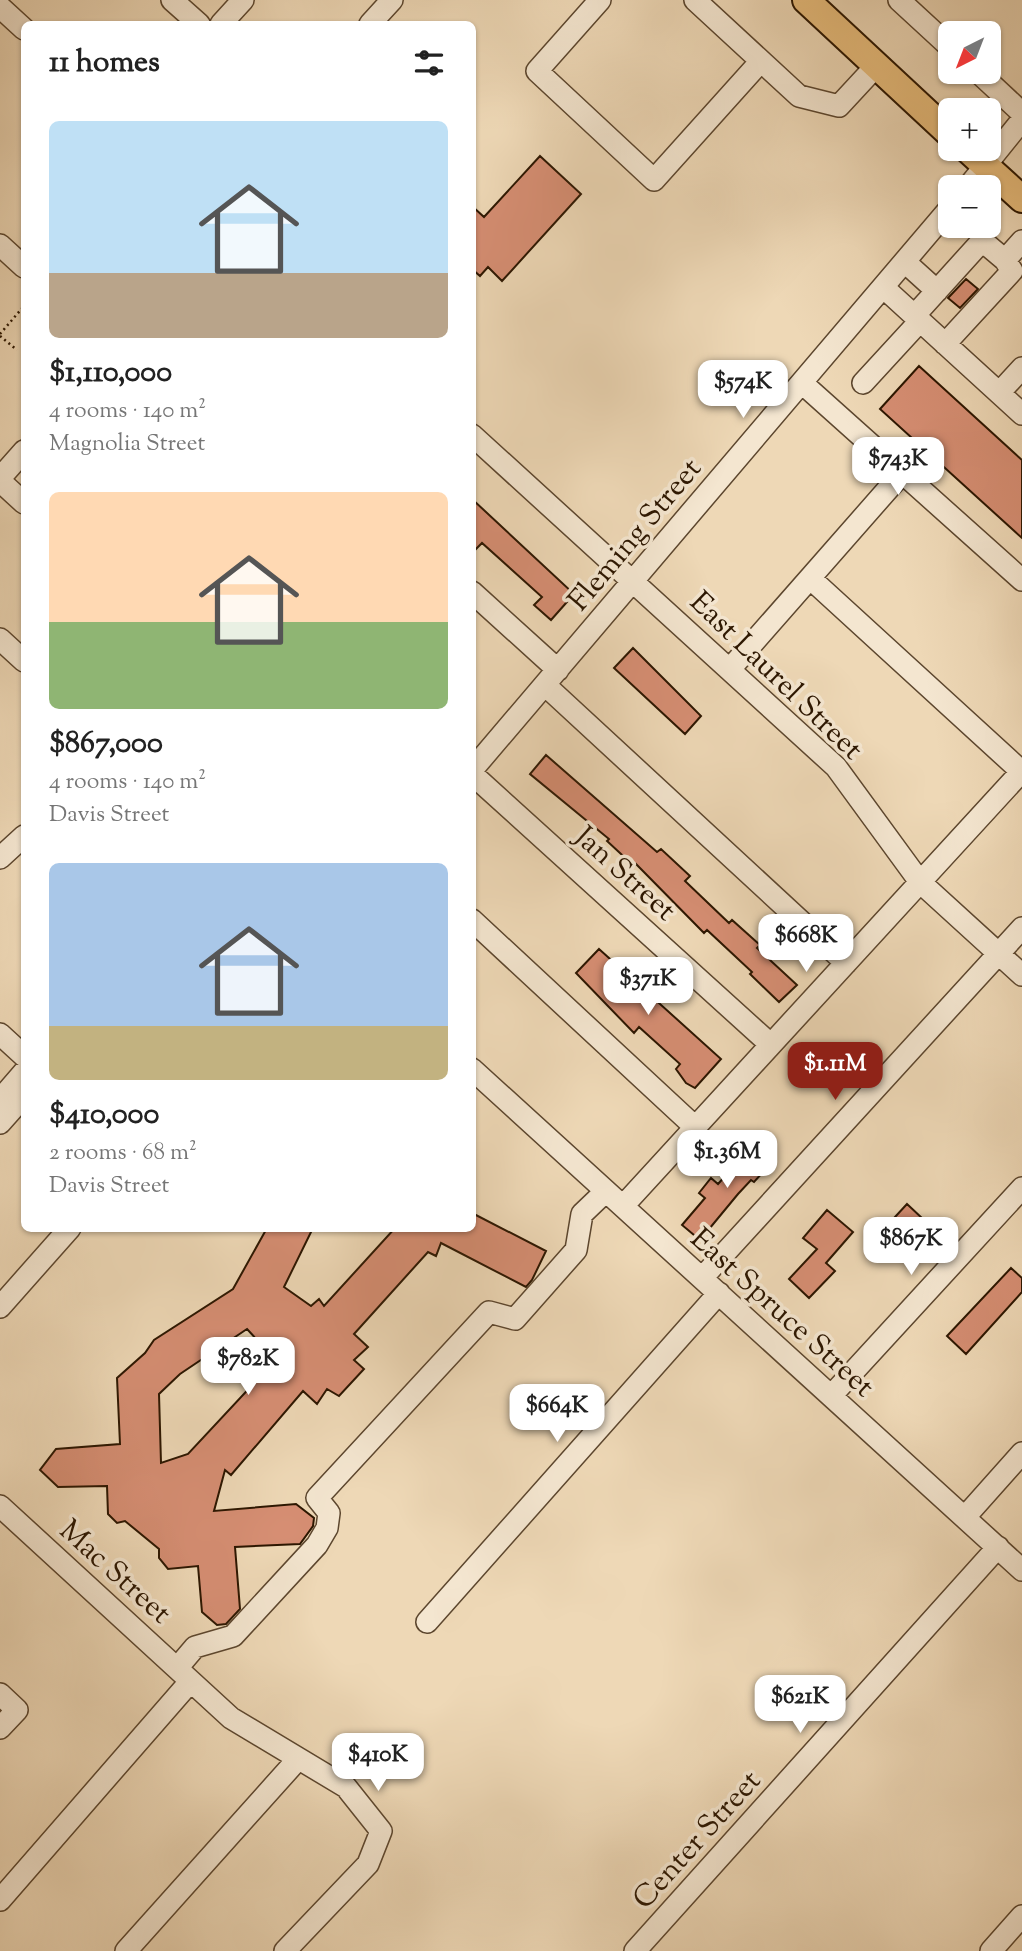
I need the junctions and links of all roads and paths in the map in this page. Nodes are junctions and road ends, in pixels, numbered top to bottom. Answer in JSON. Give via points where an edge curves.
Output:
{"nodes":[{"id":1,"x":172,"y":0,"type":"edge"},
{"id":2,"x":243,"y":0,"type":"edge"},
{"id":3,"x":392,"y":0,"type":"edge"},
{"id":4,"x":600,"y":0,"type":"edge"},
{"id":5,"x":695,"y":0,"type":"edge"},
{"id":6,"x":806,"y":0,"type":"edge"},
{"id":7,"x":899,"y":0,"type":"edge"},
{"id":8,"x":0,"y":7,"type":"edge"},
{"id":9,"x":196,"y":21,"type":"edge"},
{"id":10,"x":224,"y":21,"type":"edge"},
{"id":11,"x":373,"y":21,"type":"edge"},
{"id":12,"x":21,"y":26,"type":"edge"},
{"id":13,"x":938,"y":36,"type":"edge"},
{"id":14,"x":761,"y":61,"type":"junction"},
{"id":15,"x":877,"y":65,"type":"junction"},
{"id":16,"x":991,"y":84,"type":"edge"},
{"id":17,"x":1022,"y":113,"type":"edge"},
{"id":18,"x":1022,"y":120,"type":"edge"},
{"id":19,"x":938,"y":123,"type":"edge"},
{"id":20,"x":1001,"y":137,"type":"edge"},
{"id":21,"x":979,"y":161,"type":"edge"},
{"id":22,"x":1022,"y":199,"type":"edge"},
{"id":23,"x":938,"y":222,"type":"edge"},
{"id":24,"x":0,"y":245,"type":"edge"},
{"id":25,"x":1016,"y":250,"type":"edge"},
{"id":26,"x":905,"y":262,"type":"junction"},
{"id":27,"x":21,"y":264,"type":"edge"},
{"id":28,"x":883,"y":287,"type":"junction"},
{"id":29,"x":937,"y":291,"type":"junction"},
{"id":30,"x":21,"y":310,"type":"edge"},
{"id":31,"x":917,"y":318,"type":"junction"},
{"id":32,"x":0,"y":335,"type":"edge"},
{"id":33,"x":946,"y":344,"type":"junction"},
{"id":34,"x":17,"y":350,"type":"dead end"},
{"id":35,"x":1022,"y":368,"type":"edge"},
{"id":36,"x":802,"y":383,"type":"junction"},
{"id":37,"x":863,"y":383,"type":"dead end"},
{"id":38,"x":999,"y":393,"type":"junction"},
{"id":39,"x":1022,"y":414,"type":"edge"},
{"id":40,"x":476,"y":439,"type":"edge"},
{"id":41,"x":21,"y":455,"type":"edge"},
{"id":42,"x":903,"y":472,"type":"junction"},
{"id":43,"x":0,"y":480,"type":"edge"},
{"id":44,"x":21,"y":500,"type":"edge"},
{"id":45,"x":811,"y":579,"type":"junction"},
{"id":46,"x":1022,"y":580,"type":"edge"},
{"id":47,"x":634,"y":581,"type":"junction"},
{"id":48,"x":476,"y":596,"type":"edge"},
{"id":49,"x":0,"y":639,"type":"edge"},
{"id":50,"x":21,"y":658,"type":"edge"},
{"id":51,"x":730,"y":669,"type":"junction"},
{"id":52,"x":552,"y":677,"type":"junction"},
{"id":53,"x":476,"y":764,"type":"edge"},
{"id":54,"x":476,"y":768,"type":"edge"},
{"id":55,"x":1022,"y":772,"type":"edge"},
{"id":56,"x":21,"y":839,"type":"edge"},
{"id":57,"x":0,"y":858,"type":"edge"},
{"id":58,"x":920,"y":882,"type":"junction"},
{"id":59,"x":476,"y":924,"type":"edge"},
{"id":60,"x":1022,"y":928,"type":"edge"},
{"id":61,"x":999,"y":954,"type":"junction"},
{"id":62,"x":846,"y":963,"type":"junction"},
{"id":63,"x":1022,"y":975,"type":"edge"},
{"id":64,"x":0,"y":1034,"type":"edge"},
{"id":65,"x":770,"y":1045,"type":"junction"},
{"id":66,"x":21,"y":1053,"type":"edge"},
{"id":67,"x":476,"y":1073,"type":"edge"},
{"id":68,"x":21,"y":1076,"type":"edge"},
{"id":69,"x":21,"y":1099,"type":"edge"},
{"id":70,"x":0,"y":1100,"type":"edge"},
{"id":71,"x":0,"y":1123,"type":"edge"},
{"id":72,"x":695,"y":1127,"type":"junction"},
{"id":73,"x":1022,"y":1188,"type":"edge"},
{"id":74,"x":606,"y":1191,"type":"junction"},
{"id":75,"x":623,"y":1206,"type":"junction"},
{"id":76,"x":66,"y":1232,"type":"edge"},
{"id":77,"x":702,"y":1278,"type":"junction"},
{"id":78,"x":719,"y":1293,"type":"junction"},
{"id":79,"x":0,"y":1307,"type":"edge"},
{"id":80,"x":831,"y":1396,"type":"junction"},
{"id":81,"x":1022,"y":1453,"type":"edge"},
{"id":82,"x":0,"y":1506,"type":"edge"},
{"id":83,"x":965,"y":1517,"type":"junction"},
{"id":84,"x":998,"y":1547,"type":"junction"},
{"id":85,"x":1022,"y":1570,"type":"edge"},
{"id":86,"x":427,"y":1622,"type":"dead end"},
{"id":87,"x":184,"y":1675,"type":"junction"},
{"id":88,"x":0,"y":1694,"type":"edge"},
{"id":89,"x":0,"y":1728,"type":"edge"},
{"id":90,"x":298,"y":1759,"type":"junction"},
{"id":91,"x":0,"y":1900,"type":"edge"},
{"id":92,"x":1022,"y":1916,"type":"edge"},
{"id":93,"x":126,"y":1951,"type":"edge"},
{"id":94,"x":285,"y":1951,"type":"edge"},
{"id":95,"x":635,"y":1951,"type":"edge"},
{"id":96,"x":991,"y":1951,"type":"edge"}],
"edges":[{"from":1,"to":9,"type":"street"},
{"from":2,"to":10,"type":"street"},
{"from":3,"to":11,"type":"street"},
{"from":4,"to":14,"type":"street","via":[[537,71],[653,180]]},
{"from":5,"to":14,"type":"street"},
{"from":6,"to":15,"type":"main road"},
{"from":7,"to":13,"type":"street"},
{"from":8,"to":12,"type":"street"},
{"from":14,"to":15,"type":"street","via":[[799,96],[838,106]]},
{"from":15,"to":19,"type":"main road"},
{"from":16,"to":17,"type":"street"},
{"from":18,"to":20,"type":"street"},
{"from":21,"to":22,"type":"main road"},
{"from":23,"to":26,"type":"street","name":"Fleming Street"},
{"from":24,"to":27,"type":"street"},
{"from":25,"to":29,"type":"street","via":[[980,243]]},
{"from":25,"to":33,"type":"street","via":[[1012,271]]},
{"from":26,"to":28,"type":"street","name":"Fleming Street"},
{"from":26,"to":29,"type":"street"},
{"from":28,"to":31,"type":"street"},
{"from":28,"to":36,"type":"street","name":"Fleming Street"},
{"from":29,"to":31,"type":"street"},
{"from":30,"to":32,"type":"path"},
{"from":31,"to":33,"type":"street"},
{"from":31,"to":37,"type":"street"},
{"from":32,"to":34,"type":"path"},
{"from":33,"to":38,"type":"street"},
{"from":35,"to":38,"type":"street"},
{"from":36,"to":42,"type":"street"},
{"from":36,"to":47,"type":"street","name":"Fleming Street"},
{"from":38,"to":39,"type":"street"},
{"from":40,"to":47,"type":"street","name":"East Laurel Street"},
{"from":41,"to":43,"type":"street"},
{"from":42,"to":45,"type":"street"},
{"from":42,"to":46,"type":"street"},
{"from":43,"to":44,"type":"street"},
{"from":45,"to":51,"type":"street"},
{"from":45,"to":55,"type":"street"},
{"from":47,"to":51,"type":"street","name":"East Laurel Street"},
{"from":47,"to":52,"type":"street","name":"Fleming Street"},
{"from":48,"to":52,"type":"street"},
{"from":49,"to":50,"type":"street"},
{"from":51,"to":58,"type":"street","name":"East Laurel Street","via":[[836,767]]},
{"from":52,"to":53,"type":"street","name":"Fleming Street"},
{"from":52,"to":62,"type":"street"},
{"from":54,"to":65,"type":"street","name":"Jan Street"},
{"from":55,"to":58,"type":"street"},
{"from":56,"to":57,"type":"street"},
{"from":58,"to":61,"type":"street","name":"East Laurel Street"},
{"from":58,"to":62,"type":"street"},
{"from":59,"to":72,"type":"street"},
{"from":60,"to":61,"type":"street"},
{"from":61,"to":63,"type":"street","name":"East Laurel Street"},
{"from":61,"to":77,"type":"street"},
{"from":62,"to":65,"type":"street"},
{"from":64,"to":66,"type":"street"},
{"from":65,"to":72,"type":"street"},
{"from":67,"to":74,"type":"street","name":"East Spruce Street"},
{"from":68,"to":70,"type":"street"},
{"from":69,"to":71,"type":"street"},
{"from":72,"to":75,"type":"street"},
{"from":73,"to":80,"type":"street"},
{"from":74,"to":75,"type":"street","name":"East Spruce Street"},
{"from":74,"to":87,"type":"street","via":[[582,1214],[576,1250],[515,1319],[489,1312],[317,1498],[329,1513],[317,1545],[233,1636],[195,1647]]},
{"from":75,"to":77,"type":"street","name":"East Spruce Street"},
{"from":76,"to":79,"type":"street"},
{"from":77,"to":78,"type":"street","name":"East Spruce Street"},
{"from":78,"to":80,"type":"street","name":"East Spruce Street"},
{"from":78,"to":86,"type":"street"},
{"from":80,"to":83,"type":"street","name":"East Spruce Street"},
{"from":81,"to":83,"type":"street"},
{"from":82,"to":87,"type":"street","name":"Mac Street"},
{"from":83,"to":84,"type":"street","name":"East Spruce Street"},
{"from":84,"to":85,"type":"street","name":"East Spruce Street"},
{"from":84,"to":95,"type":"street","name":"Center Street"},
{"from":87,"to":90,"type":"street","name":"Mac Street","via":[[231,1718]]},
{"from":87,"to":91,"type":"street"},
{"from":88,"to":89,"type":"street","via":[[17,1710]]},
{"from":90,"to":93,"type":"street"},
{"from":90,"to":94,"type":"street","name":"Mac Street","via":[[346,1787],[381,1831],[368,1864]]},
{"from":92,"to":96,"type":"street"}]}
